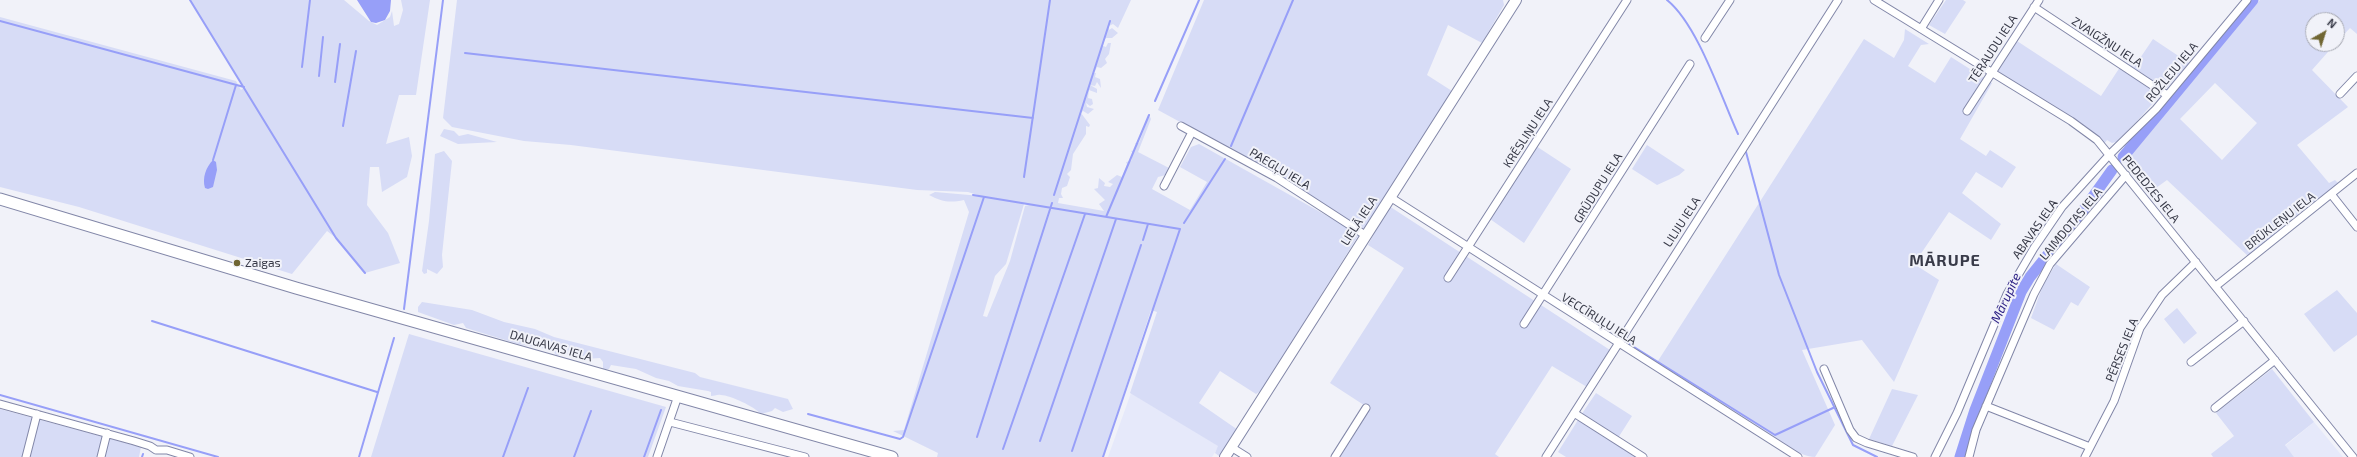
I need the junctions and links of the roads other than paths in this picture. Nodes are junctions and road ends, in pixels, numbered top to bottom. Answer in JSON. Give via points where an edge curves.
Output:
{"nodes":[{"id":1,"x":1626,"y":0,"type":"edge"},
{"id":2,"x":1730,"y":0,"type":"edge"},
{"id":3,"x":1838,"y":0,"type":"edge"},
{"id":4,"x":1874,"y":0,"type":"edge"},
{"id":5,"x":1939,"y":0,"type":"edge"},
{"id":6,"x":2039,"y":0,"type":"edge"},
{"id":7,"x":2247,"y":0,"type":"edge"},
{"id":8,"x":1514,"y":1,"type":"edge"},
{"id":9,"x":2034,"y":8,"type":"junction"},
{"id":10,"x":1921,"y":29,"type":"junction"},
{"id":11,"x":1705,"y":38,"type":"dead end"},
{"id":12,"x":1690,"y":64,"type":"dead end"},
{"id":13,"x":1990,"y":72,"type":"junction"},
{"id":14,"x":2357,"y":76,"type":"edge"},
{"id":15,"x":2340,"y":94,"type":"dead end"},
{"id":16,"x":2167,"y":95,"type":"junction"},
{"id":17,"x":1967,"y":111,"type":"dead end"},
{"id":18,"x":1180,"y":126,"type":"dead end"},
{"id":19,"x":1192,"y":132,"type":"junction"},
{"id":20,"x":2110,"y":154,"type":"junction"},
{"id":21,"x":2357,"y":173,"type":"edge"},
{"id":22,"x":2126,"y":175,"type":"junction"},
{"id":23,"x":1164,"y":186,"type":"dead end"},
{"id":24,"x":2331,"y":194,"type":"junction"},
{"id":25,"x":1390,"y":197,"type":"junction"},
{"id":26,"x":0,"y":199,"type":"edge"},
{"id":27,"x":2357,"y":227,"type":"edge"},
{"id":28,"x":1365,"y":235,"type":"junction"},
{"id":29,"x":1468,"y":247,"type":"junction"},
{"id":30,"x":2196,"y":262,"type":"junction"},
{"id":31,"x":1448,"y":278,"type":"dead end"},
{"id":32,"x":2216,"y":286,"type":"junction"},
{"id":33,"x":1543,"y":296,"type":"junction"},
{"id":34,"x":2244,"y":321,"type":"junction"},
{"id":35,"x":1524,"y":324,"type":"dead end"},
{"id":36,"x":1618,"y":344,"type":"junction"},
{"id":37,"x":2275,"y":360,"type":"junction"},
{"id":38,"x":2191,"y":362,"type":"dead end"},
{"id":39,"x":1824,"y":369,"type":"dead end"},
{"id":40,"x":678,"y":396,"type":"junction"},
{"id":41,"x":0,"y":404,"type":"edge"},
{"id":42,"x":1986,"y":406,"type":"junction"},
{"id":43,"x":1366,"y":408,"type":"dead end"},
{"id":44,"x":2215,"y":408,"type":"dead end"},
{"id":45,"x":1574,"y":413,"type":"junction"},
{"id":46,"x":37,"y":414,"type":"junction"},
{"id":47,"x":670,"y":422,"type":"junction"},
{"id":48,"x":107,"y":433,"type":"junction"},
{"id":49,"x":2090,"y":446,"type":"junction"},
{"id":50,"x":1231,"y":447,"type":"junction"},
{"id":51,"x":154,"y":454,"type":"edge"},
{"id":52,"x":26,"y":457,"type":"edge"},
{"id":53,"x":101,"y":457,"type":"edge"},
{"id":54,"x":190,"y":457,"type":"edge"},
{"id":55,"x":657,"y":457,"type":"edge"},
{"id":56,"x":804,"y":457,"type":"edge"},
{"id":57,"x":892,"y":457,"type":"edge"},
{"id":58,"x":1225,"y":457,"type":"edge"},
{"id":59,"x":1247,"y":457,"type":"edge"},
{"id":60,"x":1335,"y":457,"type":"edge"},
{"id":61,"x":1546,"y":457,"type":"edge"},
{"id":62,"x":1643,"y":457,"type":"edge"},
{"id":63,"x":1798,"y":457,"type":"edge"},
{"id":64,"x":1913,"y":457,"type":"edge"},
{"id":65,"x":1935,"y":457,"type":"edge"},
{"id":66,"x":1969,"y":457,"type":"edge"},
{"id":67,"x":2085,"y":457,"type":"edge"},
{"id":68,"x":2353,"y":457,"type":"edge"}],
"edges":[{"from":1,"to":29,"type":"street","name":"KRĒSLIŅU IELA"},
{"from":2,"to":11,"type":"street"},
{"from":3,"to":36,"type":"street","name":"LILIJU IELA"},
{"from":4,"to":10,"type":"street","name":"PEDEDZES IELA"},
{"from":5,"to":10,"type":"street"},
{"from":6,"to":9,"type":"street","name":"TĒRAUDU IELA"},
{"from":7,"to":16,"type":"street","name":"ROŽLEJU IELA"},
{"from":8,"to":25,"type":"street","name":"LIELĀ IELA"},
{"from":9,"to":13,"type":"street","name":"TĒRAUDU IELA"},
{"from":9,"to":16,"type":"street","name":"ZVAIGŽŅU IELA"},
{"from":10,"to":13,"type":"street","name":"PEDEDZES IELA"},
{"from":12,"to":33,"type":"street","name":"GRŪDUPU IELA"},
{"from":13,"to":17,"type":"street","name":"TĒRAUDU IELA"},
{"from":13,"to":20,"type":"street","name":"PEDEDZES IELA","via":[[2081,128]]},
{"from":14,"to":15,"type":"street"},
{"from":16,"to":20,"type":"street","name":"ROŽLEJU IELA","via":[[2140,126]]},
{"from":18,"to":19,"type":"street","name":"PAEGĻU IELA"},
{"from":19,"to":23,"type":"street"},
{"from":19,"to":28,"type":"street","name":"PAEGĻU IELA","via":[[1277,178]]},
{"from":20,"to":22,"type":"street","name":"PEDEDZES IELA"},
{"from":20,"to":65,"type":"street","name":"ABAVAS IELA","via":[[2062,207],[2021,268]]},
{"from":21,"to":24,"type":"street","name":"BRŪKLEŅU IELA"},
{"from":22,"to":30,"type":"street","name":"PEDEDZES IELA"},
{"from":22,"to":42,"type":"street","name":"LAIMDOTAS IELA","via":[[2050,264],[2034,294]]},
{"from":24,"to":27,"type":"street"},
{"from":24,"to":32,"type":"street","name":"BRŪKLEŅU IELA"},
{"from":25,"to":28,"type":"street","name":"LIELĀ IELA"},
{"from":25,"to":29,"type":"street","name":"VECCĪRUĻU IELA"},
{"from":26,"to":40,"type":"main road","name":"DAUGAVAS IELA"},
{"from":28,"to":50,"type":"street","name":"LIELĀ IELA"},
{"from":29,"to":31,"type":"street","name":"KRĒSLIŅU IELA"},
{"from":29,"to":33,"type":"street","name":"VECCĪRUĻU IELA"},
{"from":30,"to":32,"type":"street","name":"PEDEDZES IELA"},
{"from":30,"to":49,"type":"street","name":"PĒRSES IELA","via":[[2162,295],[2140,328],[2114,401]]},
{"from":32,"to":34,"type":"street","name":"PEDEDZES IELA"},
{"from":33,"to":35,"type":"street","name":"GRŪDUPU IELA"},
{"from":33,"to":36,"type":"street","name":"VECCĪRUĻU IELA"},
{"from":34,"to":37,"type":"street","name":"PEDEDZES IELA"},
{"from":34,"to":38,"type":"street"},
{"from":36,"to":45,"type":"street","name":"LILIJU IELA"},
{"from":36,"to":63,"type":"street","name":"VECCĪRUĻU IELA"},
{"from":37,"to":44,"type":"street"},
{"from":37,"to":68,"type":"street","name":"PEDEDZES IELA"},
{"from":39,"to":64,"type":"street","via":[[1850,430],[1856,438]]},
{"from":40,"to":47,"type":"street"},
{"from":40,"to":57,"type":"main road","name":"DAUGAVAS IELA"},
{"from":41,"to":46,"type":"street"},
{"from":42,"to":49,"type":"street"},
{"from":42,"to":66,"type":"street"},
{"from":43,"to":60,"type":"street"},
{"from":45,"to":61,"type":"street","name":"LILIJU IELA"},
{"from":45,"to":62,"type":"street"},
{"from":46,"to":48,"type":"street"},
{"from":46,"to":52,"type":"street"},
{"from":47,"to":55,"type":"street"},
{"from":47,"to":56,"type":"street"},
{"from":48,"to":51,"type":"street","via":[[150,446]]},
{"from":48,"to":53,"type":"street"},
{"from":49,"to":67,"type":"street","name":"PĒRSES IELA"},
{"from":50,"to":58,"type":"street","name":"LIELĀ IELA"},
{"from":50,"to":59,"type":"street"},
{"from":51,"to":54,"type":"street","via":[[167,450]]}]}
